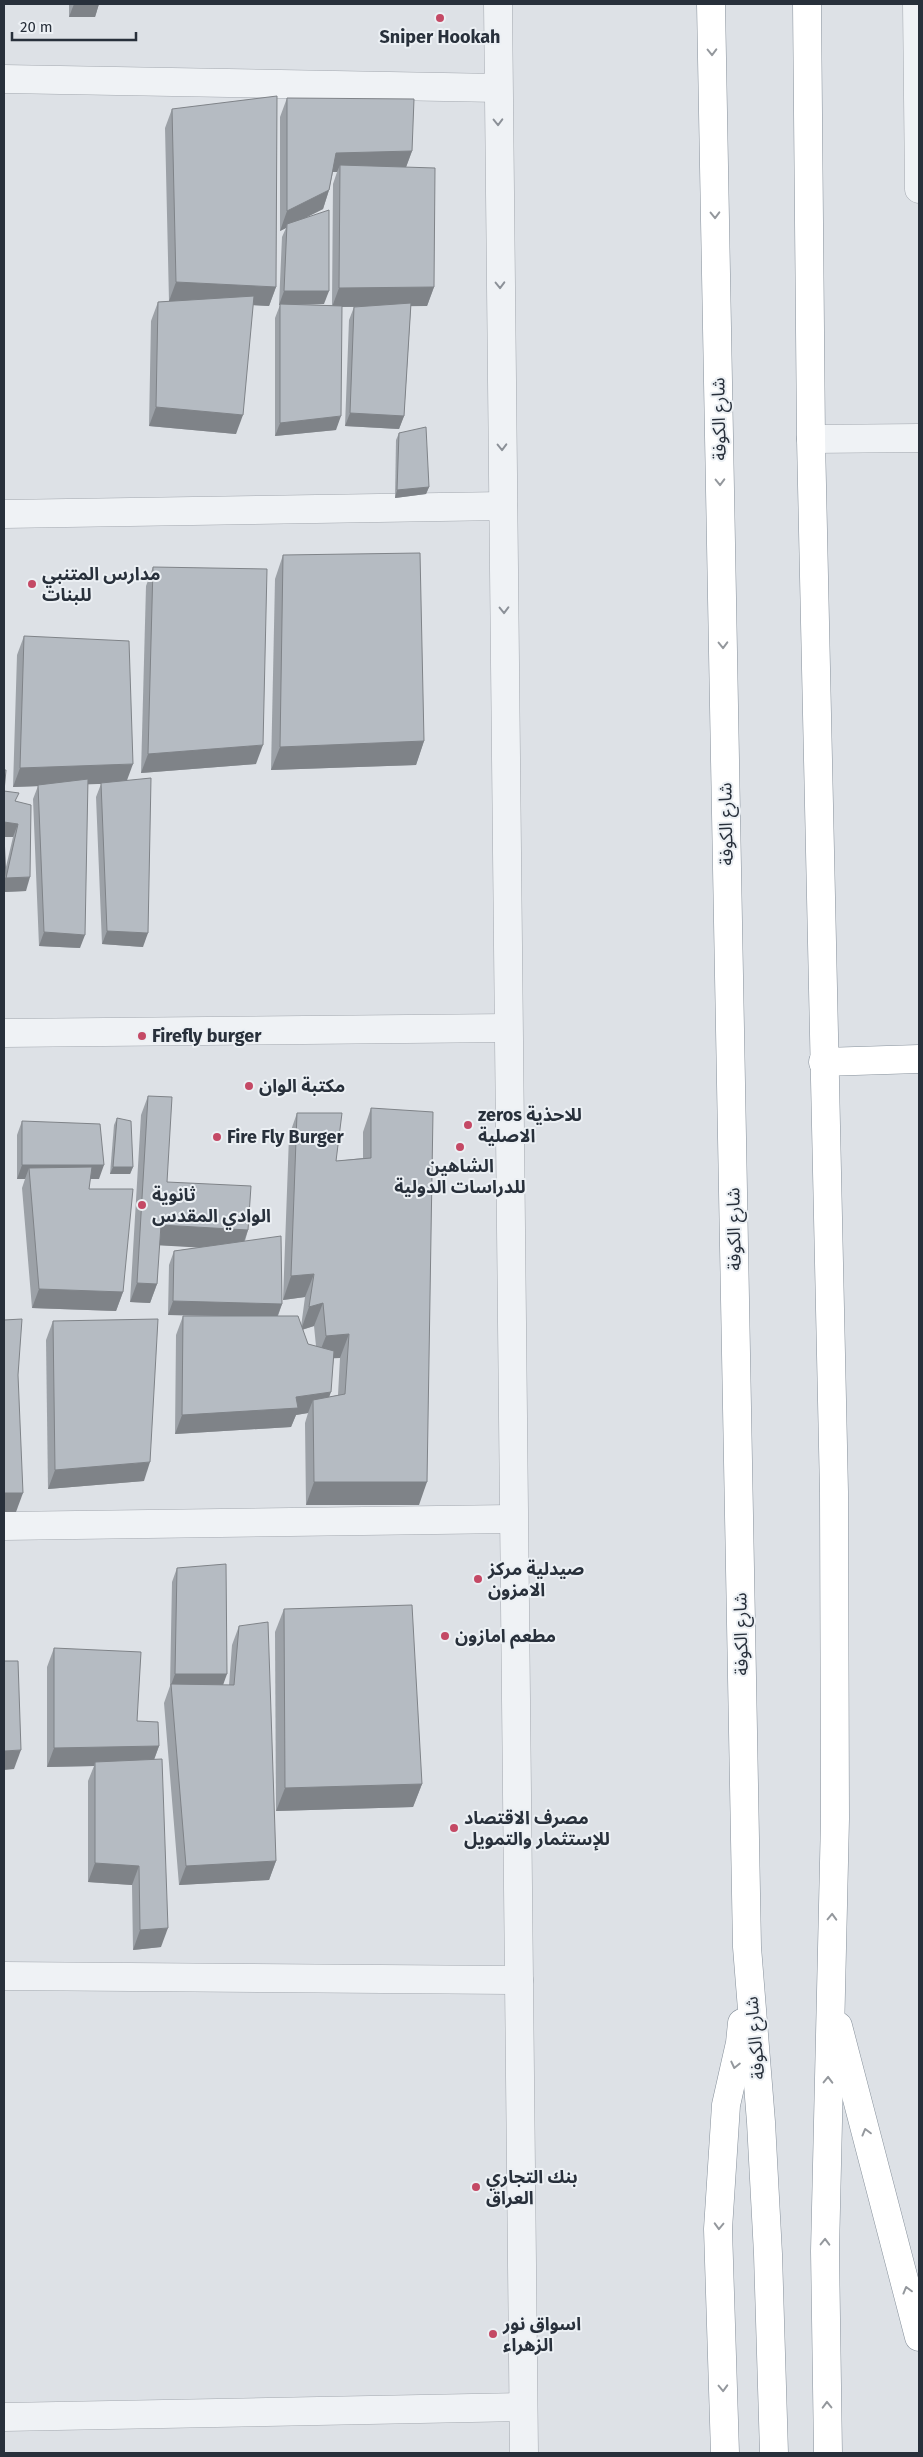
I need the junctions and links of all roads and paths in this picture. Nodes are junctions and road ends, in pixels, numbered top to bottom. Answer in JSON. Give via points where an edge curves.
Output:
{"nodes":[{"id":1,"x":498,"y":4,"type":"edge"},
{"id":2,"x":711,"y":4,"type":"edge"},
{"id":3,"x":807,"y":4,"type":"edge"},
{"id":4,"x":917,"y":4,"type":"edge"},
{"id":5,"x":4,"y":79,"type":"edge"},
{"id":6,"x":498,"y":88,"type":"junction"},
{"id":7,"x":919,"y":189,"type":"edge"},
{"id":8,"x":919,"y":438,"type":"edge"},
{"id":9,"x":811,"y":439,"type":"junction"},
{"id":10,"x":502,"y":506,"type":"junction"},
{"id":11,"x":4,"y":514,"type":"edge"},
{"id":12,"x":508,"y":1028,"type":"junction"},
{"id":13,"x":4,"y":1033,"type":"edge"},
{"id":14,"x":919,"y":1059,"type":"edge"},
{"id":15,"x":824,"y":1062,"type":"junction"},
{"id":16,"x":513,"y":1519,"type":"junction"},
{"id":17,"x":4,"y":1526,"type":"edge"},
{"id":18,"x":747,"y":1947,"type":"junction"},
{"id":19,"x":4,"y":1976,"type":"edge"},
{"id":20,"x":519,"y":1980,"type":"junction"},
{"id":21,"x":830,"y":1994,"type":"junction"},
{"id":22,"x":919,"y":2337,"type":"edge"},
{"id":23,"x":523,"y":2407,"type":"junction"},
{"id":24,"x":4,"y":2417,"type":"edge"},
{"id":25,"x":524,"y":2453,"type":"edge"},
{"id":26,"x":725,"y":2453,"type":"edge"},
{"id":27,"x":774,"y":2453,"type":"edge"},
{"id":28,"x":828,"y":2453,"type":"edge"}],
"edges":[{"from":1,"to":6,"type":"street"},
{"from":2,"to":18,"type":"highway","name":"شارع الكوفة","one_way":true},
{"from":3,"to":9,"type":"highway"},
{"from":4,"to":7,"type":"street"},
{"from":5,"to":6,"type":"street"},
{"from":6,"to":10,"type":"street","one_way":true},
{"from":8,"to":9,"type":"street"},
{"from":9,"to":15,"type":"highway"},
{"from":10,"to":11,"type":"street"},
{"from":10,"to":12,"type":"street","one_way":true},
{"from":12,"to":13,"type":"street"},
{"from":12,"to":16,"type":"street"},
{"from":14,"to":15,"type":"highway"},
{"from":21,"to":15,"type":"highway","one_way":true,"via":[[835,1819],[834,1492]]},
{"from":16,"to":17,"type":"street"},
{"from":16,"to":20,"type":"street"},
{"from":18,"to":26,"type":"highway","one_way":true,"via":[[740,2042],[726,2104],[718,2229]]},
{"from":18,"to":27,"type":"highway","name":"شارع الكوفة","via":[[766,2216]]},
{"from":19,"to":20,"type":"street"},
{"from":20,"to":23,"type":"street"},
{"from":22,"to":21,"type":"highway","one_way":true},
{"from":28,"to":21,"type":"highway","one_way":true,"via":[[825,2250]]},
{"from":23,"to":24,"type":"street"},
{"from":23,"to":25,"type":"street"}]}
